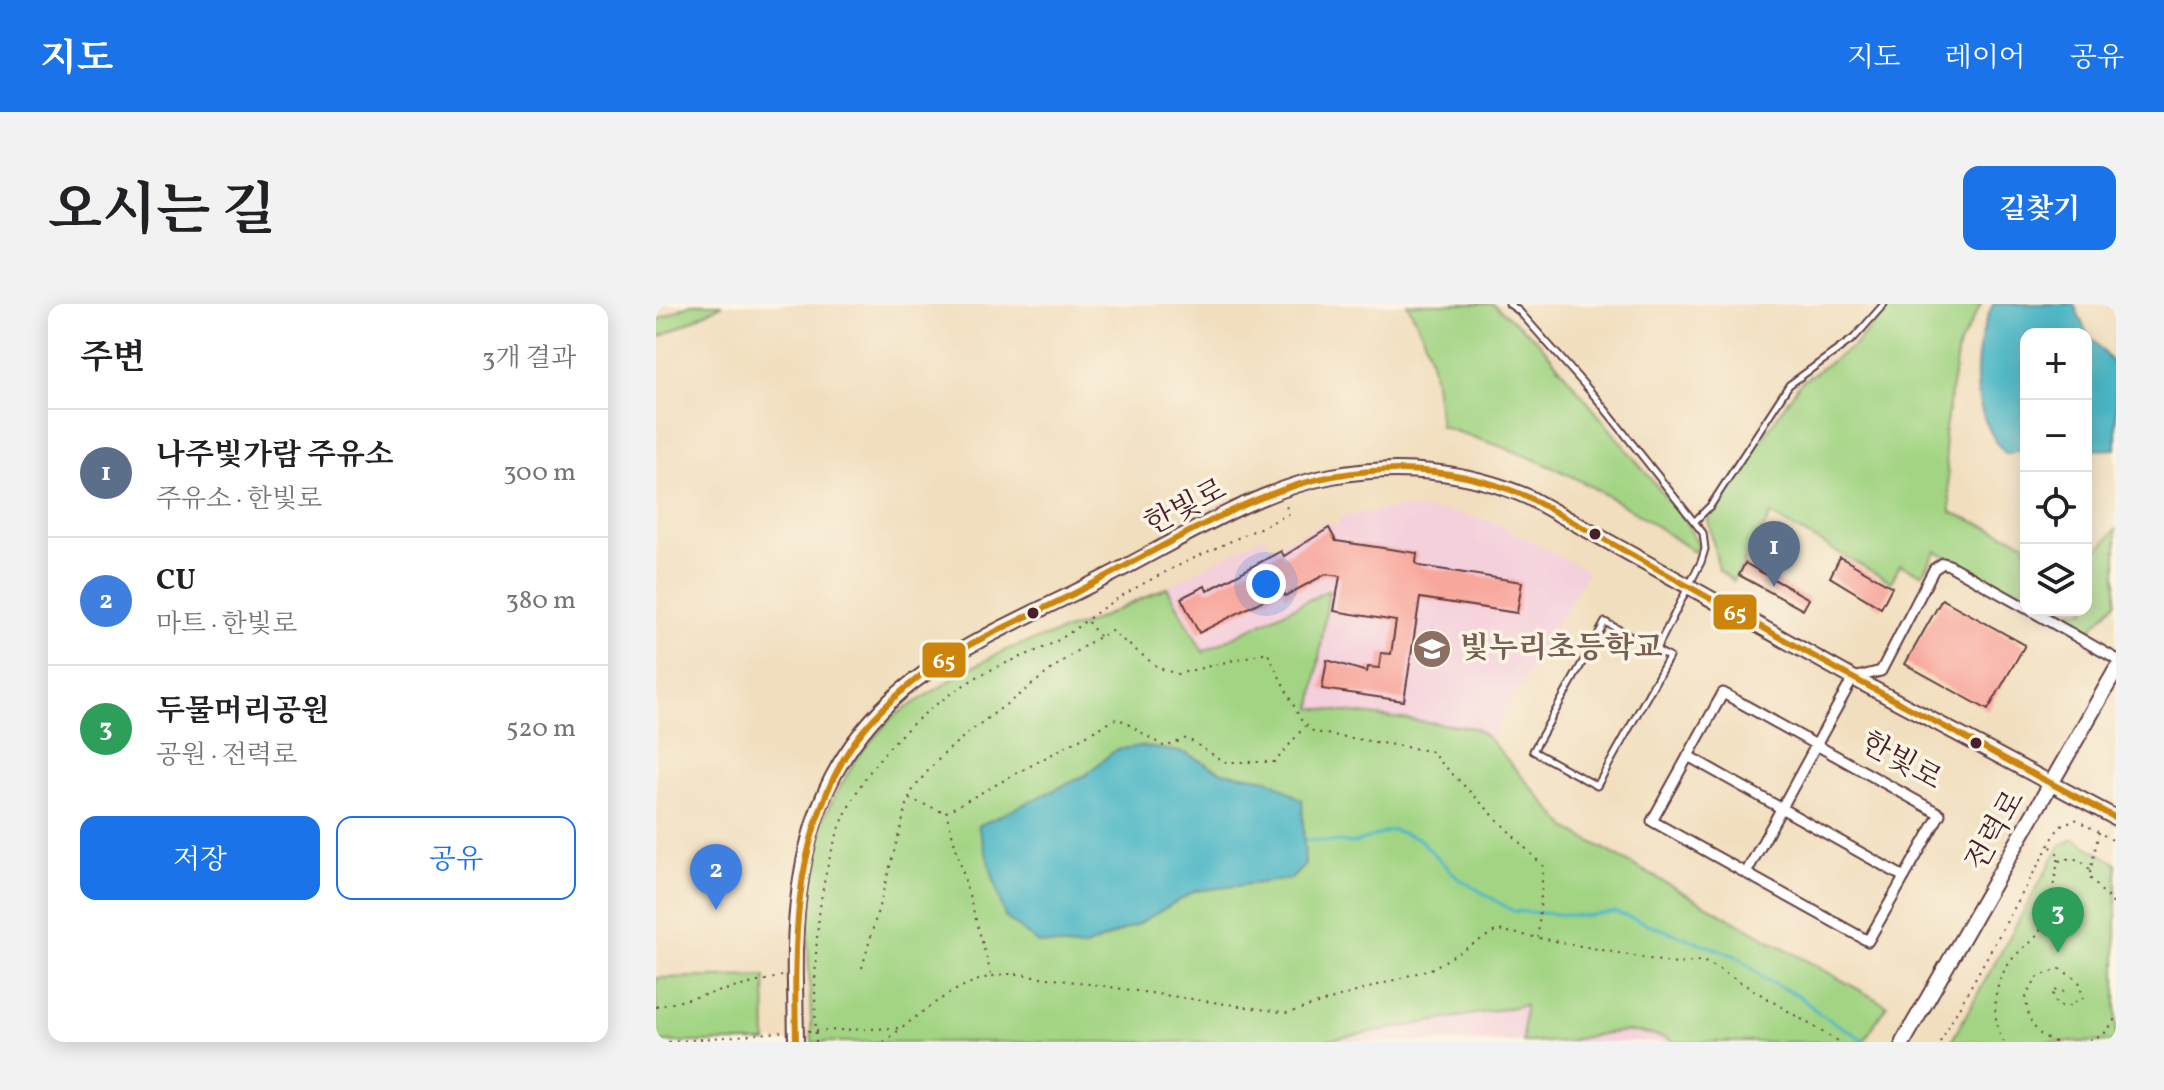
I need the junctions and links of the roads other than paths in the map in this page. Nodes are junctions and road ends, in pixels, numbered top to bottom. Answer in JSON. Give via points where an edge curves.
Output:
{"nodes":[{"id":1,"x":1509,"y":304,"type":"edge"},
{"id":2,"x":1884,"y":304,"type":"edge"},
{"id":3,"x":1695,"y":521,"type":"junction"},
{"id":4,"x":1689,"y":586,"type":"junction"},
{"id":5,"x":2020,"y":605,"type":"edge"},
{"id":6,"x":2040,"y":616,"type":"edge"},
{"id":7,"x":1656,"y":650,"type":"junction"},
{"id":8,"x":2116,"y":659,"type":"edge"},
{"id":9,"x":2116,"y":670,"type":"edge"},
{"id":10,"x":1853,"y":678,"type":"junction"},
{"id":11,"x":1815,"y":745,"type":"junction"},
{"id":12,"x":1688,"y":756,"type":"junction"},
{"id":13,"x":2054,"y":783,"type":"junction"},
{"id":14,"x":1781,"y":808,"type":"junction"},
{"id":15,"x":2116,"y":818,"type":"edge"},
{"id":16,"x":1746,"y":873,"type":"junction"},
{"id":17,"x":1904,"y":877,"type":"junction"},
{"id":18,"x":796,"y":1042,"type":"edge"},
{"id":19,"x":1903,"y":1042,"type":"edge"}],
"edges":[{"from":1,"to":3,"type":"lane","via":[[1555,351]]},
{"from":2,"to":3,"type":"lane","via":[[1854,338],[1789,385],[1711,505]]},
{"from":3,"to":4,"type":"lane","via":[[1705,549]]},
{"from":4,"to":7,"type":"lane"},
{"from":4,"to":10,"type":"street","name":"한빛로"},
{"from":4,"to":18,"type":"street","name":"한빛로","bridge":true,"via":[[1552,508],[1485,482],[1390,469],[1330,477],[1281,491],[948,658],[887,704],[843,758],[814,826],[799,884]]},
{"from":5,"to":10,"type":"street","via":[[1939,564],[1881,671]]},
{"from":6,"to":8,"type":"street"},
{"from":7,"to":7,"type":"lane","via":[[1605,622],[1533,751],[1597,786],[1669,657]]},
{"from":9,"to":13,"type":"street","name":"전력로"},
{"from":10,"to":11,"type":"street","name":"한빛로"},
{"from":10,"to":13,"type":"street","name":"한빛로"},
{"from":11,"to":12,"type":"street","name":"한빛로","via":[[1723,693]]},
{"from":11,"to":14,"type":"street","name":"한빛로"},
{"from":11,"to":17,"type":"street","name":"한빛로","via":[[1940,814]]},
{"from":12,"to":14,"type":"street"},
{"from":12,"to":16,"type":"street","name":"한빛로","via":[[1652,821]]},
{"from":13,"to":15,"type":"street","name":"한빛로"},
{"from":13,"to":19,"type":"street","name":"전력로"},
{"from":14,"to":16,"type":"street","name":"한빛로"},
{"from":14,"to":17,"type":"street"},
{"from":16,"to":17,"type":"street","name":"한빛로","via":[[1868,941]]}]}
